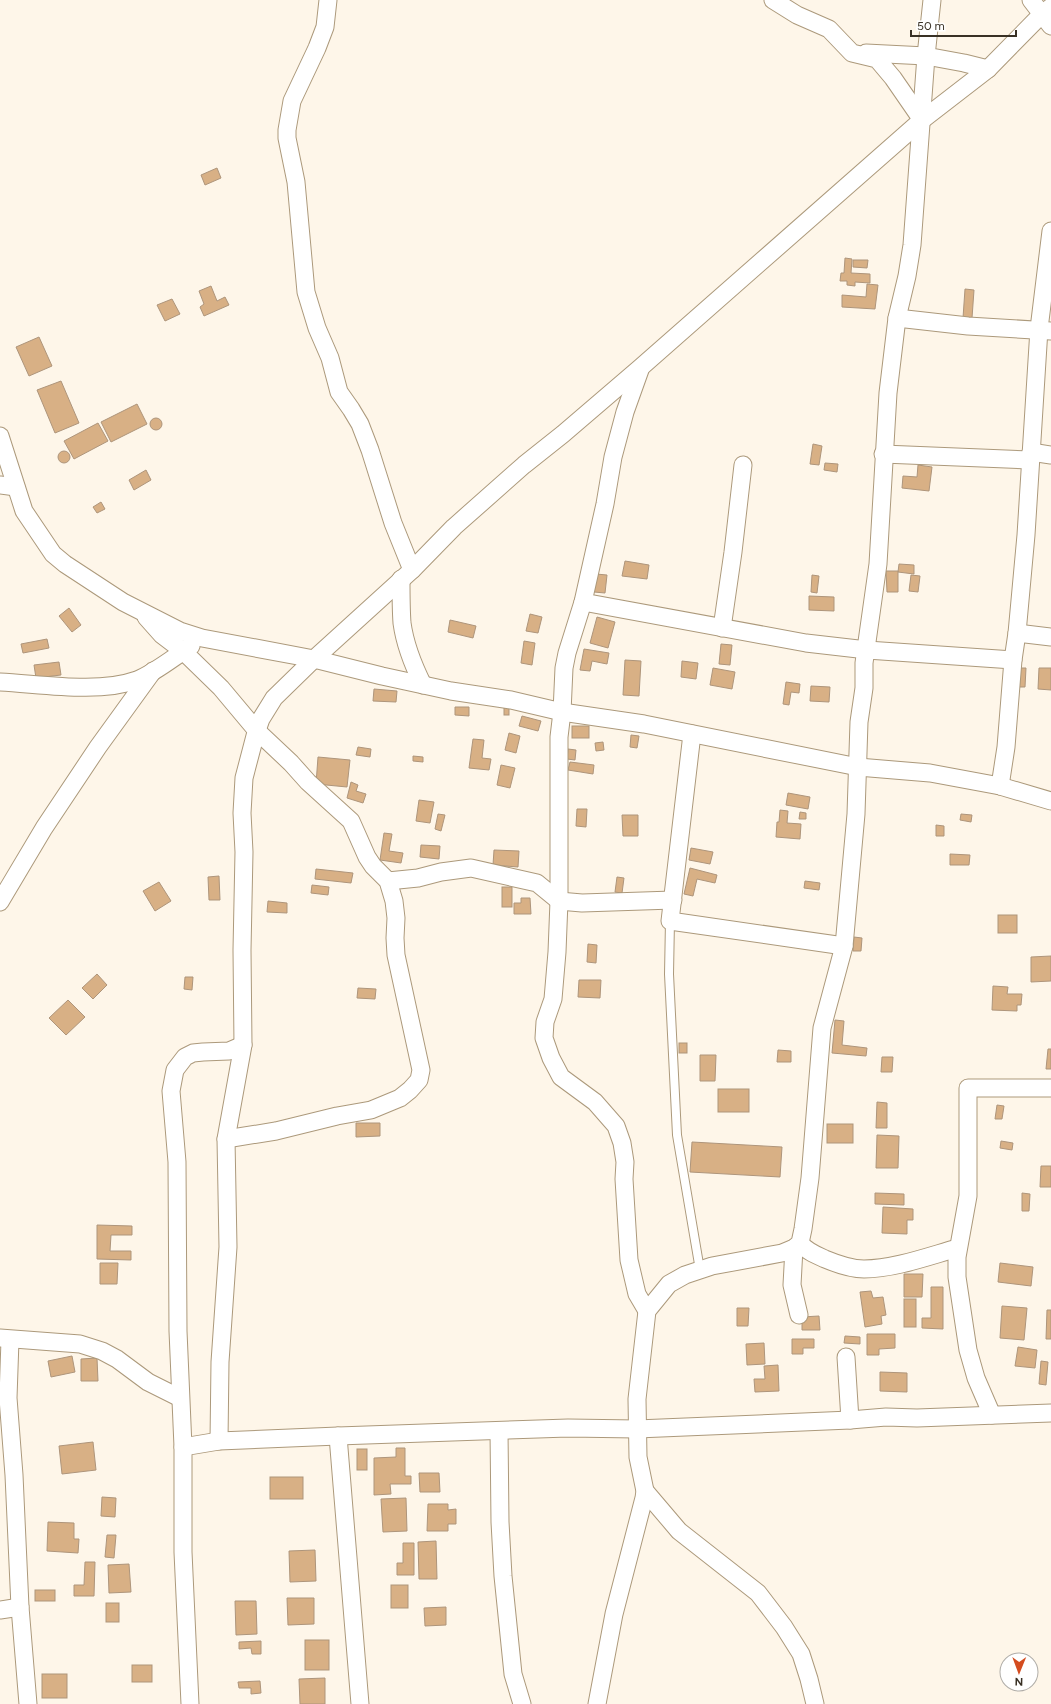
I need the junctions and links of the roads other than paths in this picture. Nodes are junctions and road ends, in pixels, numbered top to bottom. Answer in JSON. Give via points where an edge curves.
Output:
{"nodes":[{"id":1,"x":328,"y":0,"type":"edge"},
{"id":2,"x":773,"y":0,"type":"edge"},
{"id":3,"x":932,"y":0,"type":"edge"},
{"id":4,"x":1031,"y":0,"type":"edge"},
{"id":5,"x":1048,"y":16,"type":"edge"},
{"id":6,"x":852,"y":53,"type":"junction"},
{"id":7,"x":926,"y":56,"type":"junction"},
{"id":8,"x":988,"y":69,"type":"junction"},
{"id":9,"x":922,"y":120,"type":"junction"},
{"id":10,"x":1051,"y":231,"type":"edge"},
{"id":11,"x":897,"y":318,"type":"junction"},
{"id":12,"x":1045,"y":330,"type":"edge"},
{"id":13,"x":640,"y":368,"type":"junction"},
{"id":14,"x":0,"y":436,"type":"edge"},
{"id":15,"x":883,"y":454,"type":"junction"},
{"id":16,"x":1030,"y":456,"type":"junction"},
{"id":17,"x":1051,"y":456,"type":"edge"},
{"id":18,"x":743,"y":465,"type":"dead end"},
{"id":19,"x":8,"y":486,"type":"edge"},
{"id":20,"x":406,"y":574,"type":"junction"},
{"id":21,"x":583,"y":602,"type":"junction"},
{"id":22,"x":142,"y":612,"type":"junction"},
{"id":23,"x":722,"y":628,"type":"junction"},
{"id":24,"x":1017,"y":633,"type":"junction"},
{"id":25,"x":1051,"y":637,"type":"edge"},
{"id":26,"x":202,"y":638,"type":"junction"},
{"id":27,"x":867,"y":650,"type":"junction"},
{"id":28,"x":184,"y":651,"type":"junction"},
{"id":29,"x":314,"y":659,"type":"junction"},
{"id":30,"x":1014,"y":660,"type":"junction"},
{"id":31,"x":153,"y":671,"type":"junction"},
{"id":32,"x":0,"y":682,"type":"edge"},
{"id":33,"x":423,"y":685,"type":"junction"},
{"id":34,"x":562,"y":712,"type":"junction"},
{"id":35,"x":257,"y":731,"type":"junction"},
{"id":36,"x":692,"y":734,"type":"junction"},
{"id":37,"x":858,"y":767,"type":"junction"},
{"id":38,"x":1000,"y":786,"type":"junction"},
{"id":39,"x":1051,"y":801,"type":"edge"},
{"id":40,"x":20,"y":869,"type":"junction"},
{"id":41,"x":388,"y":881,"type":"junction"},
{"id":42,"x":0,"y":882,"type":"edge"},
{"id":43,"x":673,"y":900,"type":"junction"},
{"id":44,"x":559,"y":901,"type":"junction"},
{"id":45,"x":0,"y":902,"type":"edge"},
{"id":46,"x":670,"y":921,"type":"junction"},
{"id":47,"x":844,"y":946,"type":"junction"},
{"id":48,"x":243,"y":1046,"type":"junction"},
{"id":49,"x":1051,"y":1088,"type":"edge"},
{"id":50,"x":226,"y":1139,"type":"junction"},
{"id":51,"x":797,"y":1245,"type":"junction"},
{"id":52,"x":958,"y":1248,"type":"junction"},
{"id":53,"x":700,"y":1270,"type":"junction"},
{"id":54,"x":647,"y":1311,"type":"junction"},
{"id":55,"x":799,"y":1315,"type":"dead end"},
{"id":56,"x":5,"y":1339,"type":"edge"},
{"id":57,"x":846,"y":1357,"type":"dead end"},
{"id":58,"x":180,"y":1398,"type":"junction"},
{"id":59,"x":1051,"y":1413,"type":"edge"},
{"id":60,"x":992,"y":1415,"type":"junction"},
{"id":61,"x":850,"y":1420,"type":"junction"},
{"id":62,"x":637,"y":1429,"type":"junction"},
{"id":63,"x":499,"y":1431,"type":"junction"},
{"id":64,"x":338,"y":1436,"type":"junction"},
{"id":65,"x":219,"y":1441,"type":"junction"},
{"id":66,"x":183,"y":1447,"type":"junction"},
{"id":67,"x":645,"y":1491,"type":"junction"},
{"id":68,"x":7,"y":1500,"type":"edge"},
{"id":69,"x":20,"y":1607,"type":"junction"},
{"id":70,"x":0,"y":1610,"type":"edge"},
{"id":71,"x":28,"y":1704,"type":"edge"},
{"id":72,"x":190,"y":1704,"type":"edge"},
{"id":73,"x":360,"y":1704,"type":"edge"},
{"id":74,"x":522,"y":1704,"type":"edge"},
{"id":75,"x":597,"y":1704,"type":"edge"},
{"id":76,"x":815,"y":1704,"type":"edge"}],
"edges":[{"from":1,"to":20,"type":"street","via":[[324,27],[292,101],[287,130],[296,182],[306,292],[330,358],[339,392],[360,424],[375,464]]},
{"from":2,"to":6,"type":"street","via":[[797,15],[829,29]]},
{"from":3,"to":7,"type":"street"},
{"from":4,"to":5,"type":"street"},
{"from":5,"to":8,"type":"street"},
{"from":6,"to":7,"type":"street"},
{"from":6,"to":9,"type":"street","via":[[877,59]]},
{"from":7,"to":8,"type":"street"},
{"from":7,"to":9,"type":"street"},
{"from":8,"to":9,"type":"street"},
{"from":9,"to":11,"type":"street","via":[[912,245]]},
{"from":9,"to":13,"type":"street"},
{"from":10,"to":12,"type":"street"},
{"from":11,"to":12,"type":"street","via":[[968,326]]},
{"from":11,"to":15,"type":"street"},
{"from":12,"to":16,"type":"street"},
{"from":13,"to":20,"type":"street","via":[[466,517]]},
{"from":13,"to":21,"type":"street","via":[[613,457]]},
{"from":14,"to":19,"type":"street"},
{"from":15,"to":16,"type":"street"},
{"from":15,"to":27,"type":"street","via":[[878,564]]},
{"from":16,"to":17,"type":"street"},
{"from":16,"to":24,"type":"street"},
{"from":18,"to":23,"type":"street"},
{"from":19,"to":22,"type":"street","via":[[53,554],[92,583]]},
{"from":20,"to":29,"type":"street"},
{"from":20,"to":33,"type":"street","via":[[402,622],[412,663]]},
{"from":21,"to":23,"type":"street"},
{"from":21,"to":34,"type":"street","via":[[564,668]]},
{"from":22,"to":26,"type":"street","via":[[180,631]]},
{"from":22,"to":28,"type":"street","via":[[162,635]]},
{"from":23,"to":27,"type":"street","via":[[806,643]]},
{"from":24,"to":25,"type":"street"},
{"from":24,"to":30,"type":"street"},
{"from":26,"to":28,"type":"street"},
{"from":26,"to":29,"type":"street"},
{"from":27,"to":30,"type":"street"},
{"from":27,"to":37,"type":"street","via":[[859,722]]},
{"from":28,"to":31,"type":"street"},
{"from":28,"to":35,"type":"street","via":[[221,688]]},
{"from":29,"to":33,"type":"street"},
{"from":29,"to":35,"type":"street","via":[[274,698]]},
{"from":30,"to":38,"type":"street"},
{"from":31,"to":32,"type":"street","via":[[137,679],[99,687]]},
{"from":31,"to":40,"type":"street","via":[[98,747]]},
{"from":33,"to":34,"type":"street","via":[[511,700]]},
{"from":34,"to":36,"type":"street"},
{"from":34,"to":44,"type":"street","via":[[558,773]]},
{"from":35,"to":41,"type":"street","via":[[351,821],[367,857]]},
{"from":35,"to":48,"type":"street","via":[[244,778],[242,813]]},
{"from":36,"to":37,"type":"street"},
{"from":36,"to":43,"type":"street"},
{"from":37,"to":38,"type":"street","via":[[930,773]]},
{"from":37,"to":47,"type":"street"},
{"from":38,"to":39,"type":"street"},
{"from":40,"to":42,"type":"street"},
{"from":40,"to":45,"type":"street"},
{"from":41,"to":44,"type":"street","via":[[471,868],[537,883]]},
{"from":41,"to":50,"type":"street","via":[[396,918],[396,955],[421,1070],[419,1080],[400,1098],[370,1110],[276,1131]]},
{"from":43,"to":44,"type":"street","via":[[582,903]]},
{"from":43,"to":46,"type":"street"},
{"from":44,"to":54,"type":"street","via":[[556,979],[551,1008],[545,1022],[544,1038],[561,1077],[595,1102],[616,1126],[625,1162],[629,1260],[637,1294]]},
{"from":46,"to":47,"type":"street"},
{"from":46,"to":53,"type":"lane","via":[[669,974],[677,1135]]},
{"from":47,"to":51,"type":"street","via":[[822,1028],[810,1178]]},
{"from":48,"to":50,"type":"street"},
{"from":48,"to":58,"type":"street","via":[[230,1051],[193,1053],[174,1070],[172,1079],[172,1117],[177,1162]]},
{"from":49,"to":52,"type":"street","via":[[968,1088],[968,1196]]},
{"from":50,"to":65,"type":"street","via":[[228,1246],[220,1362]]},
{"from":51,"to":52,"type":"street","via":[[832,1262],[864,1269],[919,1259]]},
{"from":51,"to":53,"type":"street","via":[[782,1253]]},
{"from":51,"to":55,"type":"street","via":[[792,1285]]},
{"from":52,"to":60,"type":"street","via":[[957,1277],[968,1350],[976,1378]]},
{"from":53,"to":54,"type":"street","via":[[669,1284]]},
{"from":54,"to":62,"type":"street","via":[[637,1400]]},
{"from":56,"to":58,"type":"street","via":[[80,1344],[102,1350],[148,1382]]},
{"from":56,"to":68,"type":"street","via":[[14,1475]]},
{"from":57,"to":61,"type":"street"},
{"from":58,"to":66,"type":"street"},
{"from":59,"to":60,"type":"street"},
{"from":60,"to":61,"type":"street","via":[[917,1418],[886,1416]]},
{"from":61,"to":62,"type":"street"},
{"from":62,"to":63,"type":"street"},
{"from":62,"to":67,"type":"street","via":[[638,1457]]},
{"from":63,"to":64,"type":"street"},
{"from":63,"to":74,"type":"street","via":[[500,1522],[504,1576],[513,1674]]},
{"from":64,"to":65,"type":"street"},
{"from":64,"to":73,"type":"street"},
{"from":65,"to":66,"type":"street"},
{"from":66,"to":72,"type":"street","via":[[183,1552]]},
{"from":67,"to":75,"type":"street","via":[[614,1614]]},
{"from":67,"to":76,"type":"street","via":[[679,1531],[758,1593],[801,1654]]},
{"from":68,"to":69,"type":"street"},
{"from":69,"to":70,"type":"street"},
{"from":69,"to":71,"type":"street"}]}
